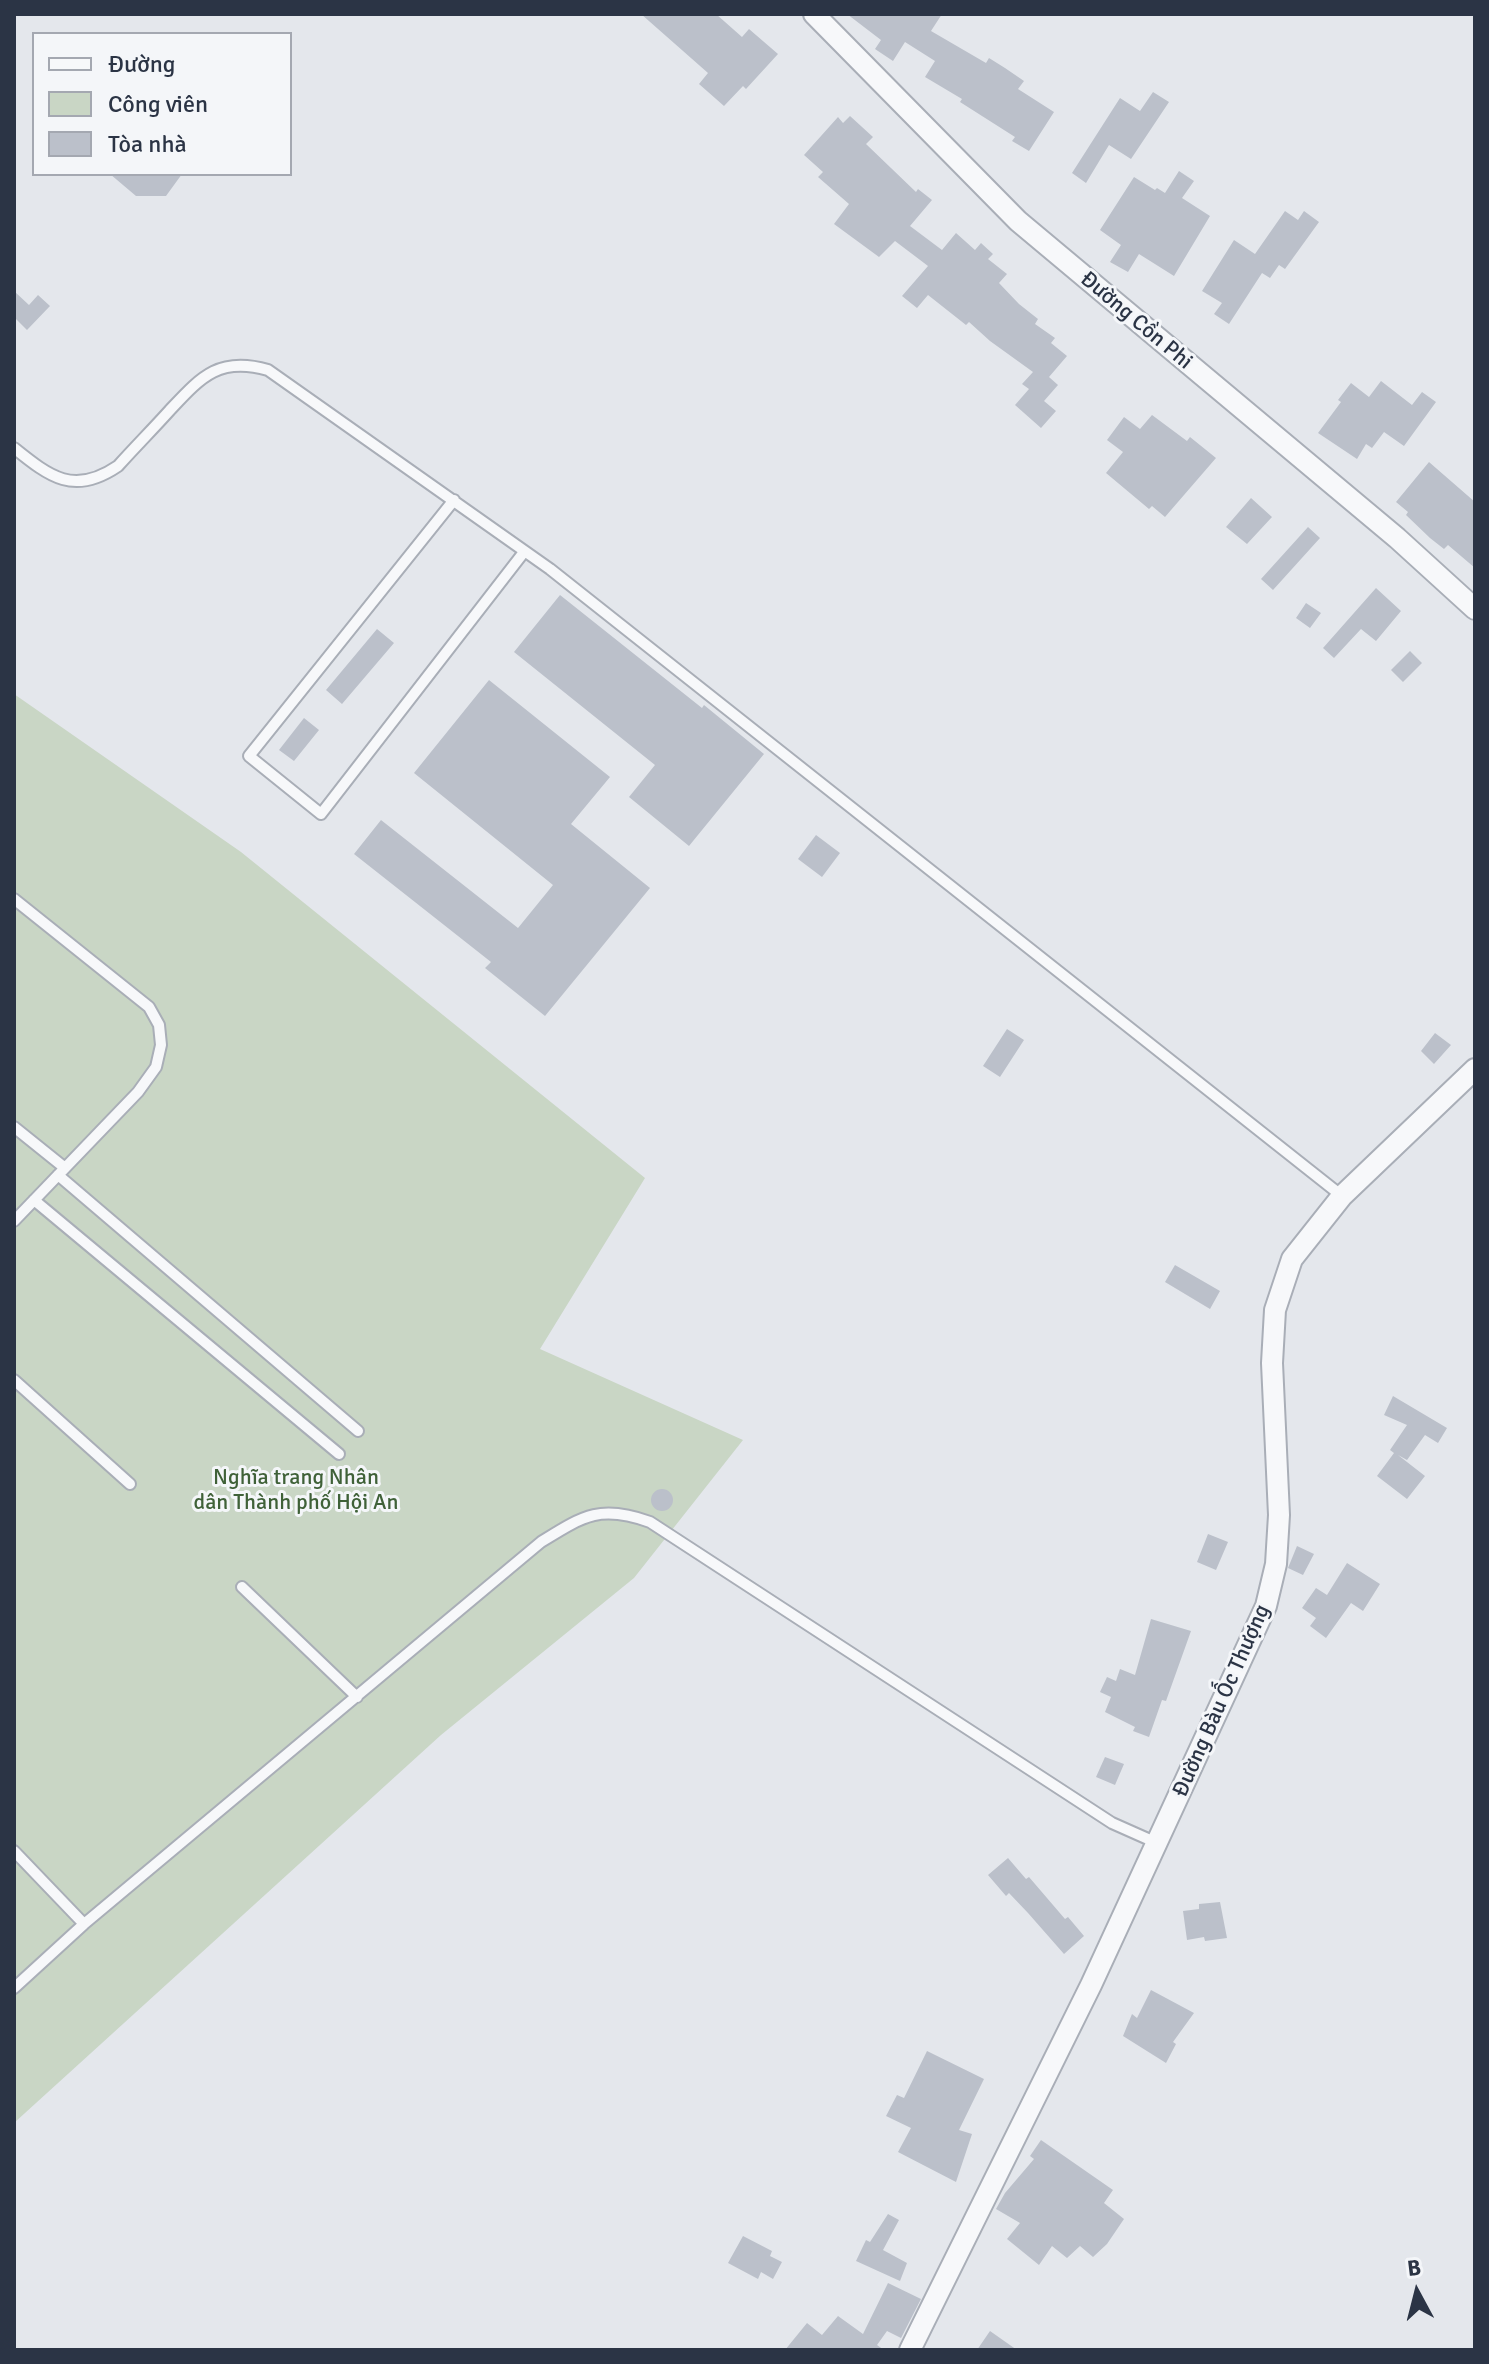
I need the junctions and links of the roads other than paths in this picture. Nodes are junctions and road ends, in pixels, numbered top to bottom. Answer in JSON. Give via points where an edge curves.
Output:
{"nodes":[{"id":1,"x":814,"y":14,"type":"edge"},
{"id":2,"x":14,"y":448,"type":"edge"},
{"id":3,"x":454,"y":500,"type":"junction"},
{"id":4,"x":524,"y":552,"type":"junction"},
{"id":5,"x":1475,"y":609,"type":"edge"},
{"id":6,"x":14,"y":899,"type":"edge"},
{"id":7,"x":1475,"y":1069,"type":"edge"},
{"id":8,"x":14,"y":1127,"type":"edge"},
{"id":9,"x":61,"y":1172,"type":"junction"},
{"id":10,"x":1342,"y":1196,"type":"junction"},
{"id":11,"x":34,"y":1200,"type":"junction"},
{"id":12,"x":14,"y":1221,"type":"edge"},
{"id":13,"x":14,"y":1380,"type":"edge"},
{"id":14,"x":358,"y":1431,"type":"dead end"},
{"id":15,"x":339,"y":1454,"type":"dead end"},
{"id":16,"x":130,"y":1484,"type":"dead end"},
{"id":17,"x":242,"y":1587,"type":"dead end"},
{"id":18,"x":357,"y":1697,"type":"junction"},
{"id":19,"x":1157,"y":1843,"type":"junction"},
{"id":20,"x":14,"y":1851,"type":"edge"},
{"id":21,"x":84,"y":1924,"type":"junction"},
{"id":22,"x":14,"y":1988,"type":"edge"},
{"id":23,"x":910,"y":2350,"type":"edge"}],
"edges":[{"from":1,"to":5,"type":"street","name":"Đường Cồn Phi","via":[[1018,221]]},
{"from":2,"to":3,"type":"lane","via":[[64,482],[104,476],[209,372],[253,366],[268,370]]},
{"from":3,"to":4,"type":"lane"},
{"from":3,"to":4,"type":"lane","via":[[249,756],[321,814]]},
{"from":4,"to":10,"type":"lane"},
{"from":6,"to":9,"type":"lane","via":[[149,1007],[159,1025],[156,1067]]},
{"from":7,"to":10,"type":"street","name":"Đường Bàu Ốc Thượng"},
{"from":8,"to":9,"type":"lane"},
{"from":9,"to":11,"type":"lane"},
{"from":9,"to":14,"type":"lane"},
{"from":10,"to":19,"type":"street","name":"Đường Bàu Ốc Thượng","via":[[1292,1259],[1275,1310],[1272,1363],[1279,1515],[1266,1606]]},
{"from":11,"to":12,"type":"lane"},
{"from":11,"to":15,"type":"lane"},
{"from":13,"to":16,"type":"lane"},
{"from":17,"to":18,"type":"lane"},
{"from":18,"to":19,"type":"lane","via":[[541,1542],[579,1519],[622,1512],[650,1522],[1112,1823]]},
{"from":18,"to":21,"type":"lane"},
{"from":19,"to":23,"type":"street","name":"Đường Bàu Ốc Thượng"},
{"from":20,"to":21,"type":"lane"},
{"from":21,"to":22,"type":"lane"}]}
